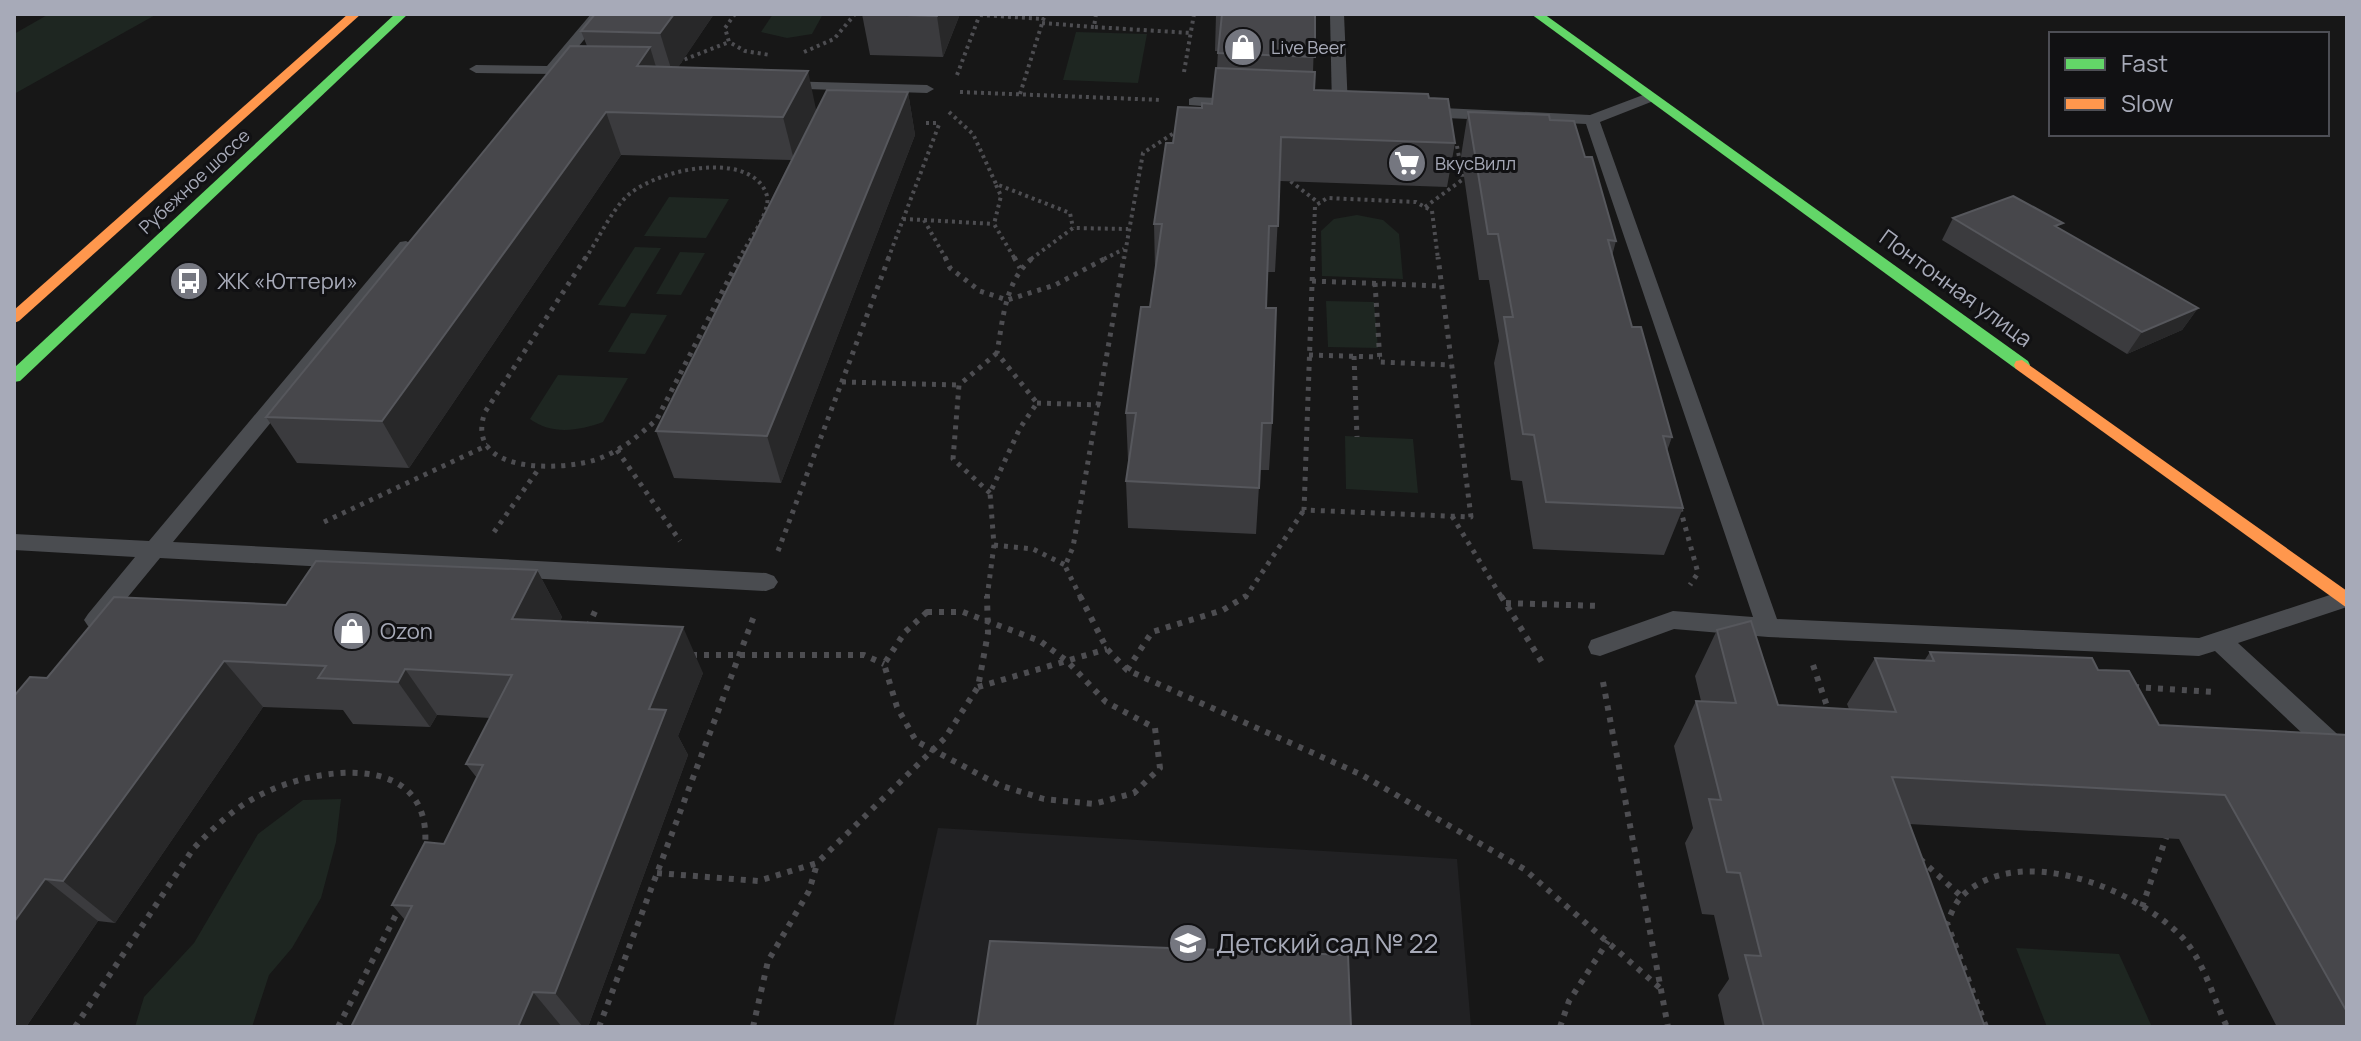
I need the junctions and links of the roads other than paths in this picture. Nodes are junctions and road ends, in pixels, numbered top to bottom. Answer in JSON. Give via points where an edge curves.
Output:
{"nodes":[{"id":1,"x":355,"y":14,"type":"edge"},
{"id":2,"x":402,"y":14,"type":"edge"},
{"id":3,"x":598,"y":14,"type":"edge"},
{"id":4,"x":1337,"y":14,"type":"edge"},
{"id":5,"x":1537,"y":14,"type":"edge"},
{"id":6,"x":476,"y":69,"type":"dead end"},
{"id":7,"x":572,"y":80,"type":"edge"},
{"id":8,"x":543,"y":81,"type":"junction"},
{"id":9,"x":772,"y":85,"type":"edge"},
{"id":10,"x":927,"y":89,"type":"dead end"},
{"id":11,"x":1651,"y":97,"type":"junction"},
{"id":12,"x":1187,"y":101,"type":"road end"},
{"id":13,"x":1253,"y":104,"type":"edge"},
{"id":14,"x":1340,"y":108,"type":"edge"},
{"id":15,"x":1404,"y":111,"type":"edge"},
{"id":16,"x":1592,"y":120,"type":"junction"},
{"id":17,"x":414,"y":236,"type":"edge"},
{"id":18,"x":14,"y":318,"type":"edge"},
{"id":19,"x":14,"y":377,"type":"edge"},
{"id":20,"x":14,"y":542,"type":"edge"},
{"id":21,"x":155,"y":549,"type":"junction"},
{"id":22,"x":766,"y":582,"type":"road end"},
{"id":23,"x":2346,"y":600,"type":"edge"},
{"id":24,"x":1768,"y":628,"type":"junction"},
{"id":25,"x":84,"y":634,"type":"edge"},
{"id":26,"x":2220,"y":641,"type":"junction"},
{"id":27,"x":1600,"y":647,"type":"road end"},
{"id":28,"x":2347,"y":759,"type":"edge"}],
"edges":[{"from":1,"to":18,"type":"main road","name":"Рубежное шоссе"},
{"from":2,"to":19,"type":"main road","name":"Рубежное шоссе"},
{"from":3,"to":8,"type":"lane"},
{"from":4,"to":14,"type":"lane"},
{"from":5,"to":11,"type":"main road","name":"Понтонная улица"},
{"from":6,"to":8,"type":"lane"},
{"from":7,"to":8,"type":"lane"},
{"from":9,"to":10,"type":"lane"},
{"from":11,"to":16,"type":"lane"},
{"from":11,"to":23,"type":"main road","name":"Понтонная улица"},
{"from":12,"to":13,"type":"lane"},
{"from":15,"to":16,"type":"lane"},
{"from":16,"to":24,"type":"lane"},
{"from":17,"to":21,"type":"lane"},
{"from":20,"to":21,"type":"lane"},
{"from":21,"to":22,"type":"lane"},
{"from":21,"to":25,"type":"lane"},
{"from":23,"to":26,"type":"lane"},
{"from":24,"to":26,"type":"lane","via":[[2199,647]]},
{"from":24,"to":27,"type":"lane","via":[[1673,620]]},
{"from":26,"to":28,"type":"lane"}]}
